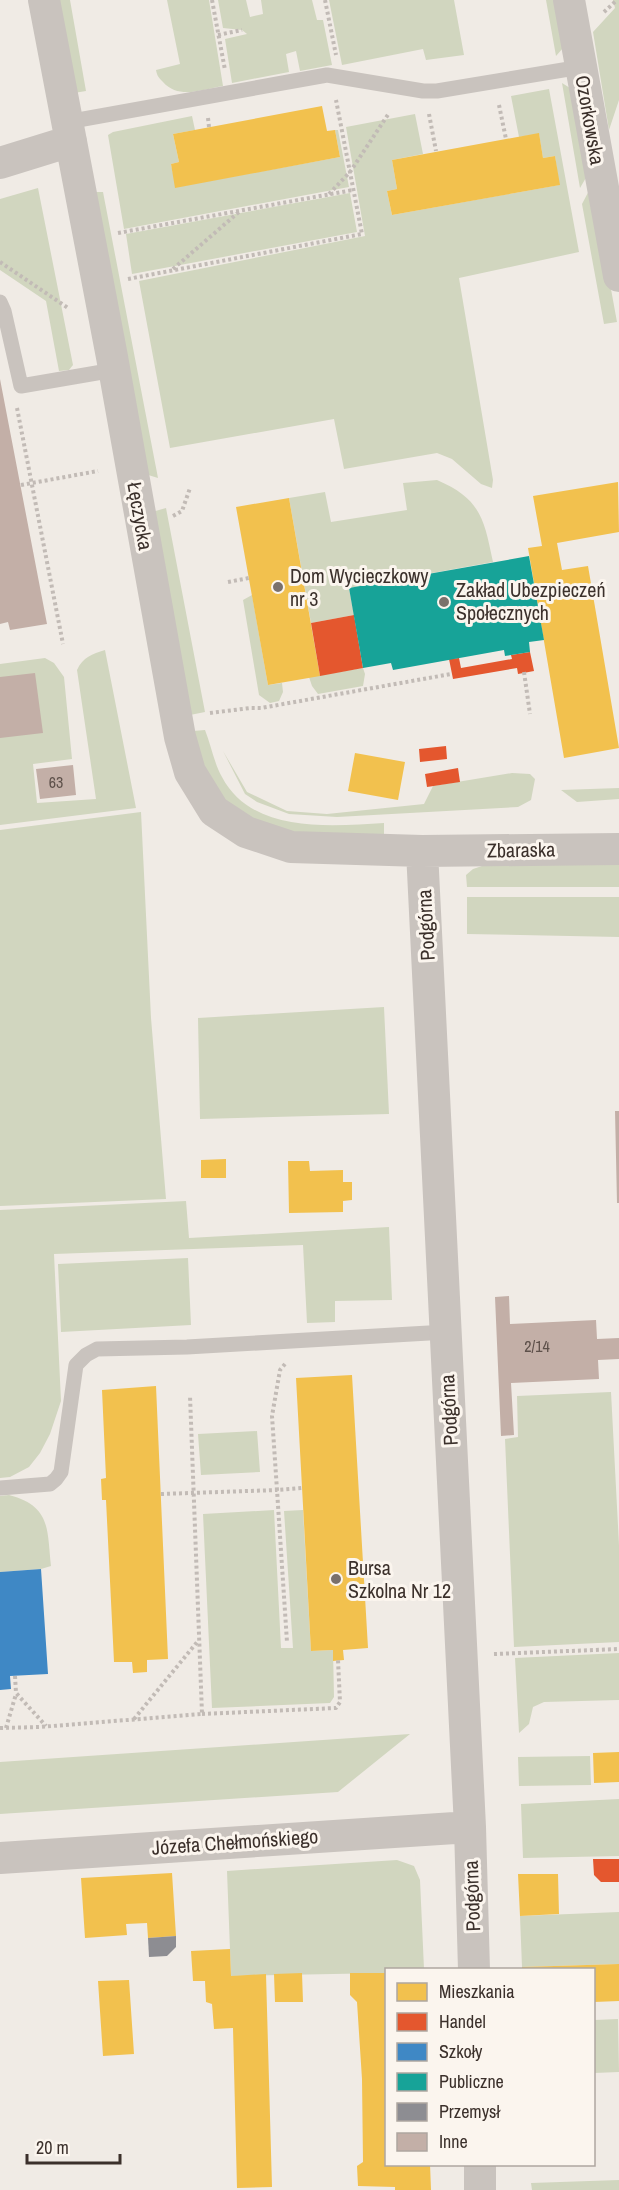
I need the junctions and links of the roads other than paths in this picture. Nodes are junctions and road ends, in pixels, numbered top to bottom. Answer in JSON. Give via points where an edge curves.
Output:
{"nodes":[{"id":1,"x":44,"y":0,"type":"edge"},
{"id":2,"x":569,"y":0,"type":"edge"},
{"id":3,"x":581,"y":67,"type":"junction"},
{"id":4,"x":69,"y":132,"type":"junction"},
{"id":5,"x":0,"y":163,"type":"edge"},
{"id":6,"x":619,"y":276,"type":"edge"},
{"id":7,"x":0,"y":302,"type":"edge"},
{"id":8,"x":114,"y":370,"type":"junction"},
{"id":9,"x":619,"y":849,"type":"edge"},
{"id":10,"x":422,"y":851,"type":"junction"},
{"id":11,"x":446,"y":1332,"type":"junction"},
{"id":12,"x":0,"y":1488,"type":"edge"},
{"id":13,"x":470,"y":1827,"type":"junction"},
{"id":14,"x":0,"y":1858,"type":"edge"},
{"id":15,"x":474,"y":1968,"type":"edge"},
{"id":16,"x":480,"y":2166,"type":"edge"},
{"id":17,"x":480,"y":2190,"type":"edge"}],
"edges":[{"from":1,"to":4,"type":"street","name":"Łęczycka"},
{"from":2,"to":3,"type":"street","name":"Ozorkowska"},
{"from":3,"to":4,"type":"lane","via":[[437,91],[327,75],[229,93]]},
{"from":3,"to":6,"type":"street","name":"Ozorkowska"},
{"from":4,"to":5,"type":"street"},
{"from":4,"to":8,"type":"street","name":"Łęczycka"},
{"from":7,"to":8,"type":"lane","via":[[21,387]]},
{"from":8,"to":10,"type":"street","name":"Łęczycka","via":[[180,737],[190,772],[214,811],[246,832],[291,847]]},
{"from":9,"to":10,"type":"street","name":"Zbaraska"},
{"from":10,"to":11,"type":"street","name":"Podgórna"},
{"from":11,"to":12,"type":"lane","via":[[97,1349],[76,1365],[61,1472],[50,1484]]},
{"from":11,"to":13,"type":"street","name":"Podgórna"},
{"from":13,"to":14,"type":"street","name":"Józefa Chełmońskiego"},
{"from":13,"to":15,"type":"street","name":"Podgórna"},
{"from":16,"to":17,"type":"street"}]}
